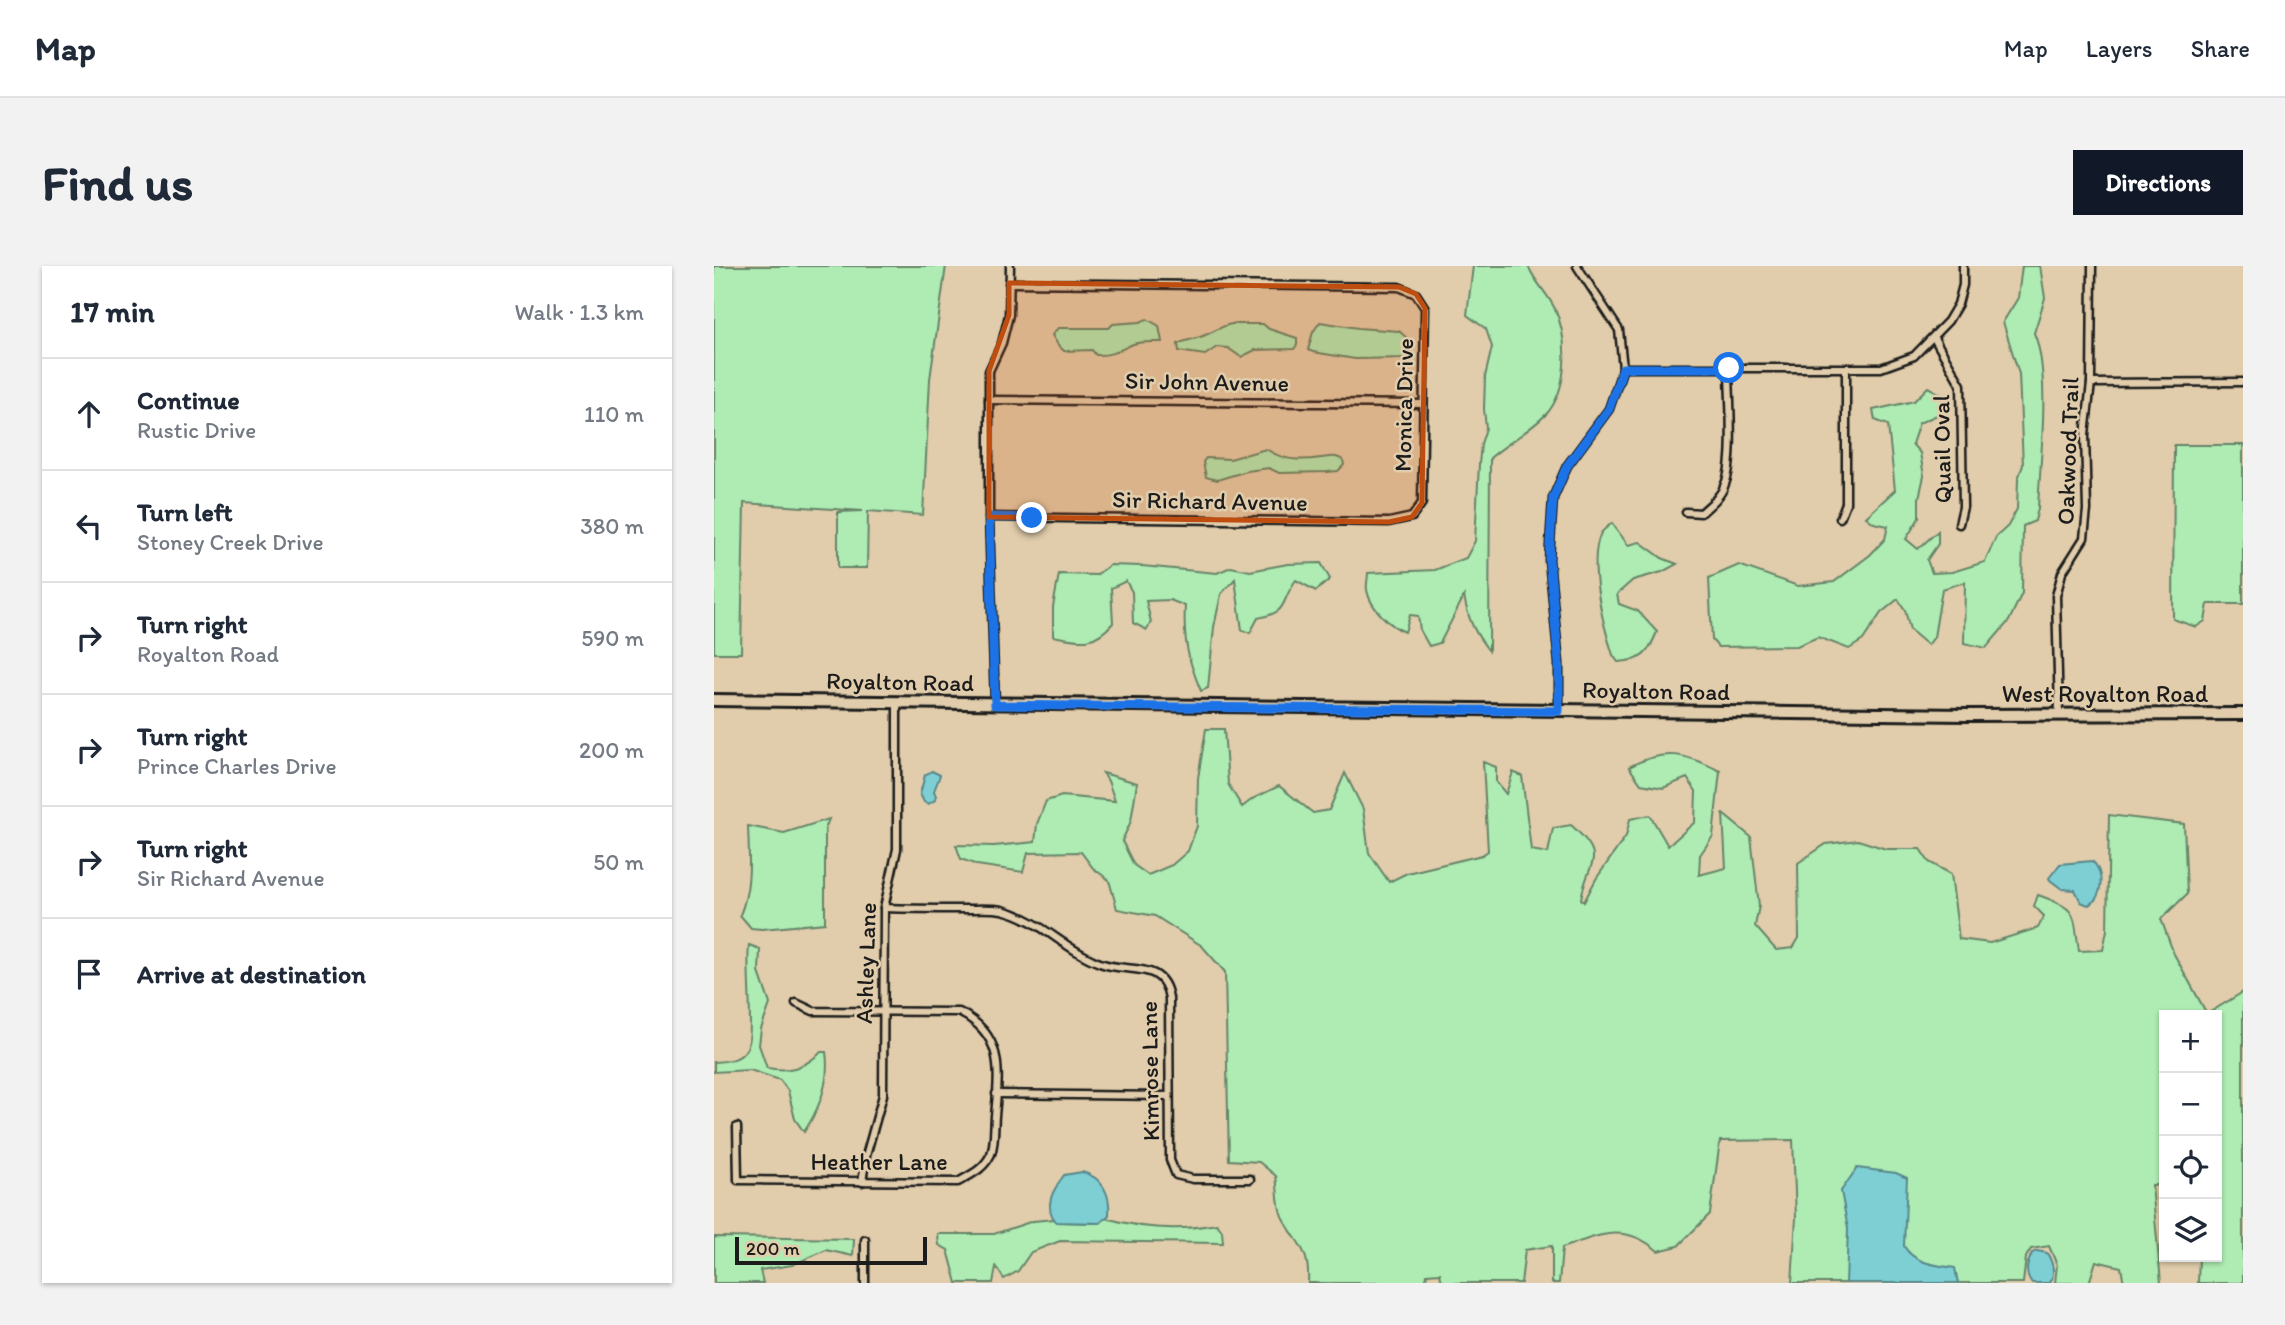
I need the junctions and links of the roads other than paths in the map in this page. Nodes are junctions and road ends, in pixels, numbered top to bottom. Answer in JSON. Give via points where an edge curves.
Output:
{"nodes":[{"id":1,"x":1010,"y":266,"type":"edge"},
{"id":2,"x":1577,"y":266,"type":"edge"},
{"id":3,"x":1963,"y":266,"type":"edge"},
{"id":4,"x":2092,"y":266,"type":"edge"},
{"id":5,"x":1009,"y":283,"type":"junction"},
{"id":6,"x":1934,"y":338,"type":"junction"},
{"id":7,"x":1623,"y":368,"type":"junction"},
{"id":8,"x":1729,"y":368,"type":"junction"},
{"id":9,"x":1846,"y":368,"type":"junction"},
{"id":10,"x":2243,"y":382,"type":"edge"},
{"id":11,"x":2091,"y":383,"type":"junction"},
{"id":12,"x":989,"y":400,"type":"junction"},
{"id":13,"x":1423,"y":404,"type":"junction"},
{"id":14,"x":1422,"y":503,"type":"joint"},
{"id":15,"x":1686,"y":512,"type":"dead end"},
{"id":16,"x":989,"y":517,"type":"junction"},
{"id":17,"x":1840,"y":518,"type":"dead end"},
{"id":18,"x":1959,"y":524,"type":"dead end"},
{"id":19,"x":714,"y":701,"type":"edge"},
{"id":20,"x":897,"y":702,"type":"junction"},
{"id":21,"x":995,"y":705,"type":"junction"},
{"id":22,"x":1559,"y":711,"type":"junction"},
{"id":23,"x":2059,"y":714,"type":"junction"},
{"id":24,"x":2243,"y":714,"type":"edge"},
{"id":25,"x":1967,"y":716,"type":"joint"},
{"id":26,"x":884,"y":908,"type":"junction"},
{"id":27,"x":796,"y":1003,"type":"dead end"},
{"id":28,"x":883,"y":1012,"type":"junction"},
{"id":29,"x":996,"y":1094,"type":"junction"},
{"id":30,"x":1169,"y":1096,"type":"junction"},
{"id":31,"x":737,"y":1127,"type":"dead end"},
{"id":32,"x":1250,"y":1179,"type":"dead end"},
{"id":33,"x":862,"y":1181,"type":"junction"},
{"id":34,"x":865,"y":1240,"type":"dead end"},
{"id":35,"x":865,"y":1283,"type":"edge"}],
"edges":[{"from":1,"to":5,"type":"street"},
{"from":2,"to":7,"type":"street","via":[[1619,330]]},
{"from":3,"to":6,"type":"street","via":[[1958,304]]},
{"from":4,"to":11,"type":"street","name":"Oakwood Trail"},
{"from":5,"to":12,"type":"street","via":[[1009,315],[989,371]]},
{"from":5,"to":13,"type":"street","name":"Monica Drive","via":[[1399,287],[1416,294],[1425,308]]},
{"from":6,"to":9,"type":"street","via":[[1914,356],[1881,368]]},
{"from":6,"to":18,"type":"street","name":"Quail Oval","via":[[1961,385],[1963,507]]},
{"from":7,"to":8,"type":"street"},
{"from":7,"to":22,"type":"street","via":[[1609,409],[1567,466],[1553,498],[1549,560]]},
{"from":8,"to":9,"type":"street"},
{"from":8,"to":15,"type":"street","via":[[1725,485],[1701,513]]},
{"from":9,"to":17,"type":"street","via":[[1846,503]]},
{"from":10,"to":11,"type":"street"},
{"from":11,"to":23,"type":"street","name":"Oakwood Trail","via":[[2085,435],[2084,538],[2062,573],[2056,596]]},
{"from":12,"to":13,"type":"street","name":"Sir John Avenue"},
{"from":12,"to":16,"type":"street"},
{"from":13,"to":14,"type":"street","name":"Monica Drive"},
{"from":14,"to":16,"type":"street","name":"Sir Richard Avenue","via":[[1412,517],[1390,522]]},
{"from":16,"to":21,"type":"street"},
{"from":19,"to":20,"type":"main road","name":"Royalton Road"},
{"from":20,"to":21,"type":"main road","name":"Royalton Road"},
{"from":20,"to":26,"type":"street","name":"Ashley Lane","via":[[897,849]]},
{"from":21,"to":22,"type":"main road","name":"Royalton Road"},
{"from":22,"to":25,"type":"main road","name":"Royalton Road"},
{"from":23,"to":24,"type":"main road","name":"West Royalton Road"},
{"from":23,"to":25,"type":"main road","name":"West Royalton Road"},
{"from":26,"to":28,"type":"street","name":"Ashley Lane"},
{"from":26,"to":30,"type":"street","name":"Kimrose Lane","via":[[1000,909],[1028,919],[1087,959],[1157,975],[1167,986],[1169,998]]},
{"from":27,"to":28,"type":"street","name":"Heather Lane","via":[[813,1011]]},
{"from":28,"to":29,"type":"street","name":"Heather Lane","via":[[958,1012],[976,1021],[989,1036],[996,1056]]},
{"from":28,"to":33,"type":"street","name":"Ashley Lane","via":[[883,1095]]},
{"from":29,"to":30,"type":"street"},
{"from":29,"to":33,"type":"street","name":"Heather Lane","via":[[991,1152],[980,1170],[958,1181]]},
{"from":30,"to":32,"type":"street","name":"Kimrose Lane","via":[[1170,1160],[1177,1175]]},
{"from":31,"to":33,"type":"street","name":"Heather Lane","via":[[738,1180]]},
{"from":34,"to":35,"type":"street"}]}
